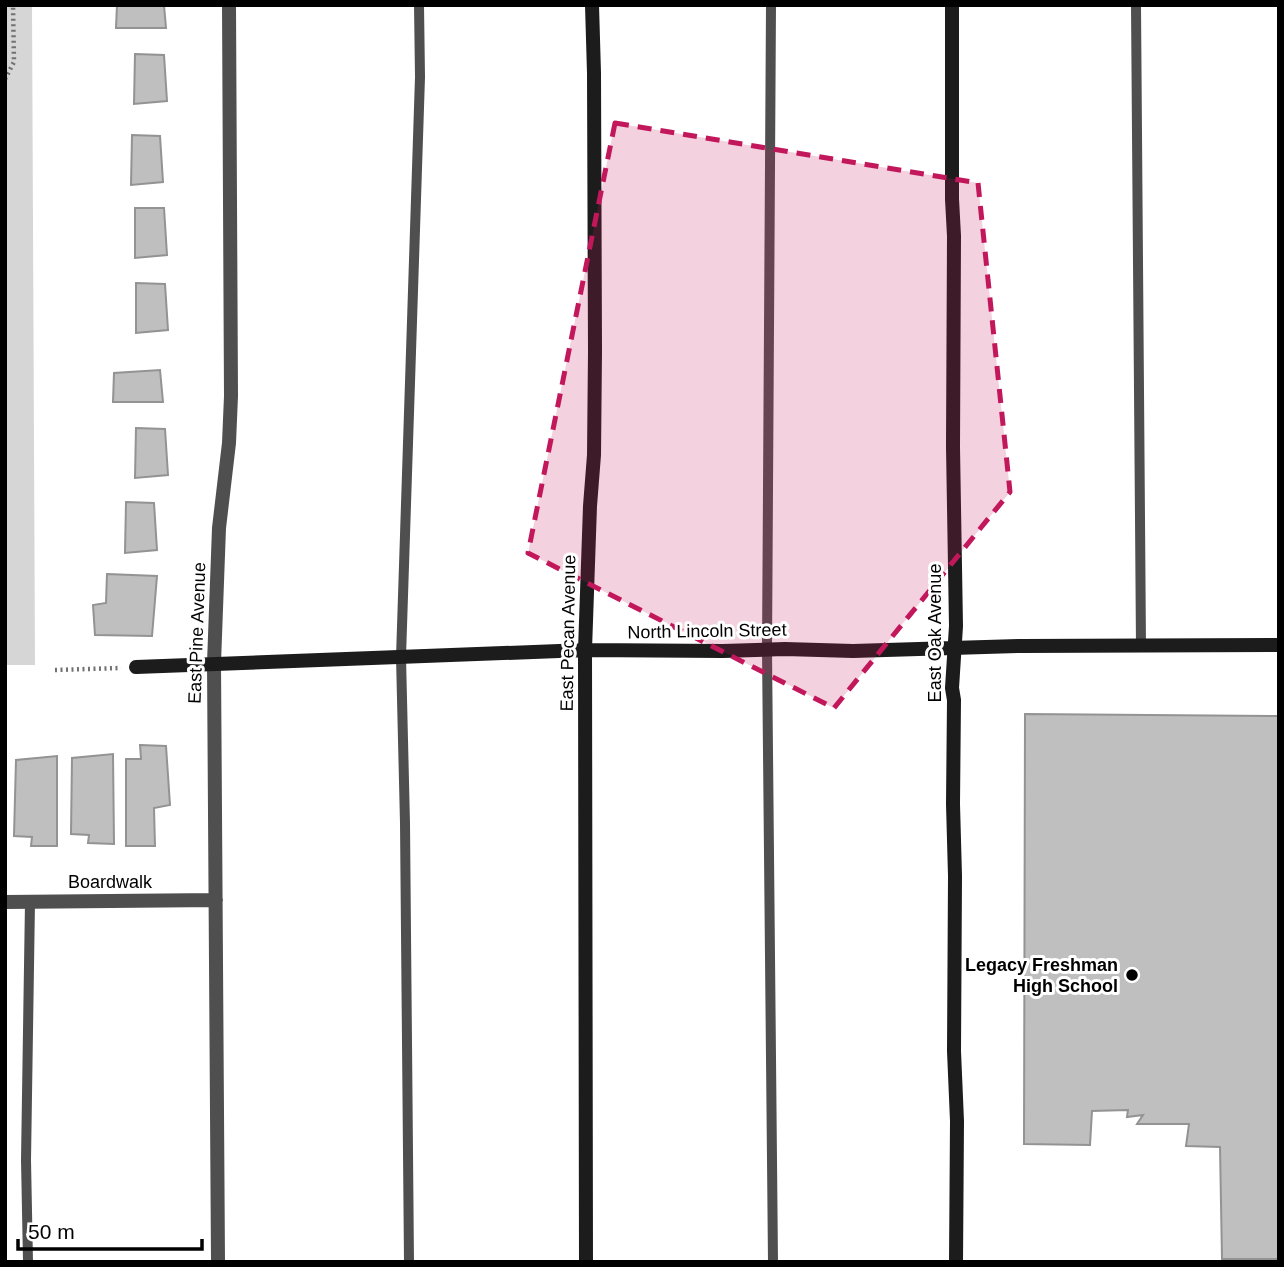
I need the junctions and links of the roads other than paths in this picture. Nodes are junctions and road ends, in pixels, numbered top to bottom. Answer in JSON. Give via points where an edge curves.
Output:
{"nodes":[{"id":1,"x":229,"y":5,"type":"edge"},
{"id":2,"x":419,"y":5,"type":"edge"},
{"id":3,"x":592,"y":5,"type":"edge"},
{"id":4,"x":771,"y":5,"type":"edge"},
{"id":5,"x":952,"y":5,"type":"edge"},
{"id":6,"x":1136,"y":5,"type":"edge"},
{"id":7,"x":1279,"y":645,"type":"edge"},
{"id":8,"x":1141,"y":647,"type":"junction"},
{"id":9,"x":954,"y":648,"type":"junction"},
{"id":10,"x":585,"y":650,"type":"junction"},
{"id":11,"x":767,"y":650,"type":"junction"},
{"id":12,"x":401,"y":657,"type":"junction"},
{"id":13,"x":214,"y":663,"type":"junction"},
{"id":14,"x":136,"y":667,"type":"road end"},
{"id":15,"x":216,"y":900,"type":"junction"},
{"id":16,"x":5,"y":902,"type":"edge"},
{"id":17,"x":30,"y":902,"type":"junction"},
{"id":18,"x":27,"y":1262,"type":"edge"},
{"id":19,"x":218,"y":1262,"type":"edge"},
{"id":20,"x":409,"y":1262,"type":"edge"},
{"id":21,"x":586,"y":1262,"type":"edge"},
{"id":22,"x":773,"y":1262,"type":"edge"},
{"id":23,"x":956,"y":1262,"type":"edge"}],
"edges":[{"from":1,"to":13,"type":"street","name":"East Pine Avenue","via":[[231,396],[219,528]]},
{"from":2,"to":12,"type":"lane"},
{"from":3,"to":10,"type":"street","name":"East Pecan Avenue","via":[[594,444]]},
{"from":4,"to":11,"type":"lane"},
{"from":5,"to":9,"type":"street","name":"East Oak Avenue"},
{"from":6,"to":8,"type":"lane"},
{"from":7,"to":8,"type":"street","name":"North Lincoln Street"},
{"from":8,"to":9,"type":"street","name":"North Lincoln Street"},
{"from":9,"to":11,"type":"street","name":"North Lincoln Street"},
{"from":9,"to":23,"type":"street","name":"East Oak Avenue"},
{"from":10,"to":11,"type":"street","name":"North Lincoln Street"},
{"from":10,"to":12,"type":"street","name":"North Lincoln Street"},
{"from":10,"to":21,"type":"street","name":"East Pecan Avenue"},
{"from":11,"to":22,"type":"lane"},
{"from":12,"to":13,"type":"street","name":"North Lincoln Street"},
{"from":12,"to":20,"type":"lane"},
{"from":13,"to":14,"type":"street","name":"North Lincoln Street"},
{"from":13,"to":15,"type":"street","name":"East Pine Avenue"},
{"from":15,"to":17,"type":"street","name":"Boardwalk"},
{"from":15,"to":19,"type":"street","name":"East Pine Avenue"},
{"from":16,"to":17,"type":"street","name":"Boardwalk"},
{"from":17,"to":18,"type":"lane"}]}
